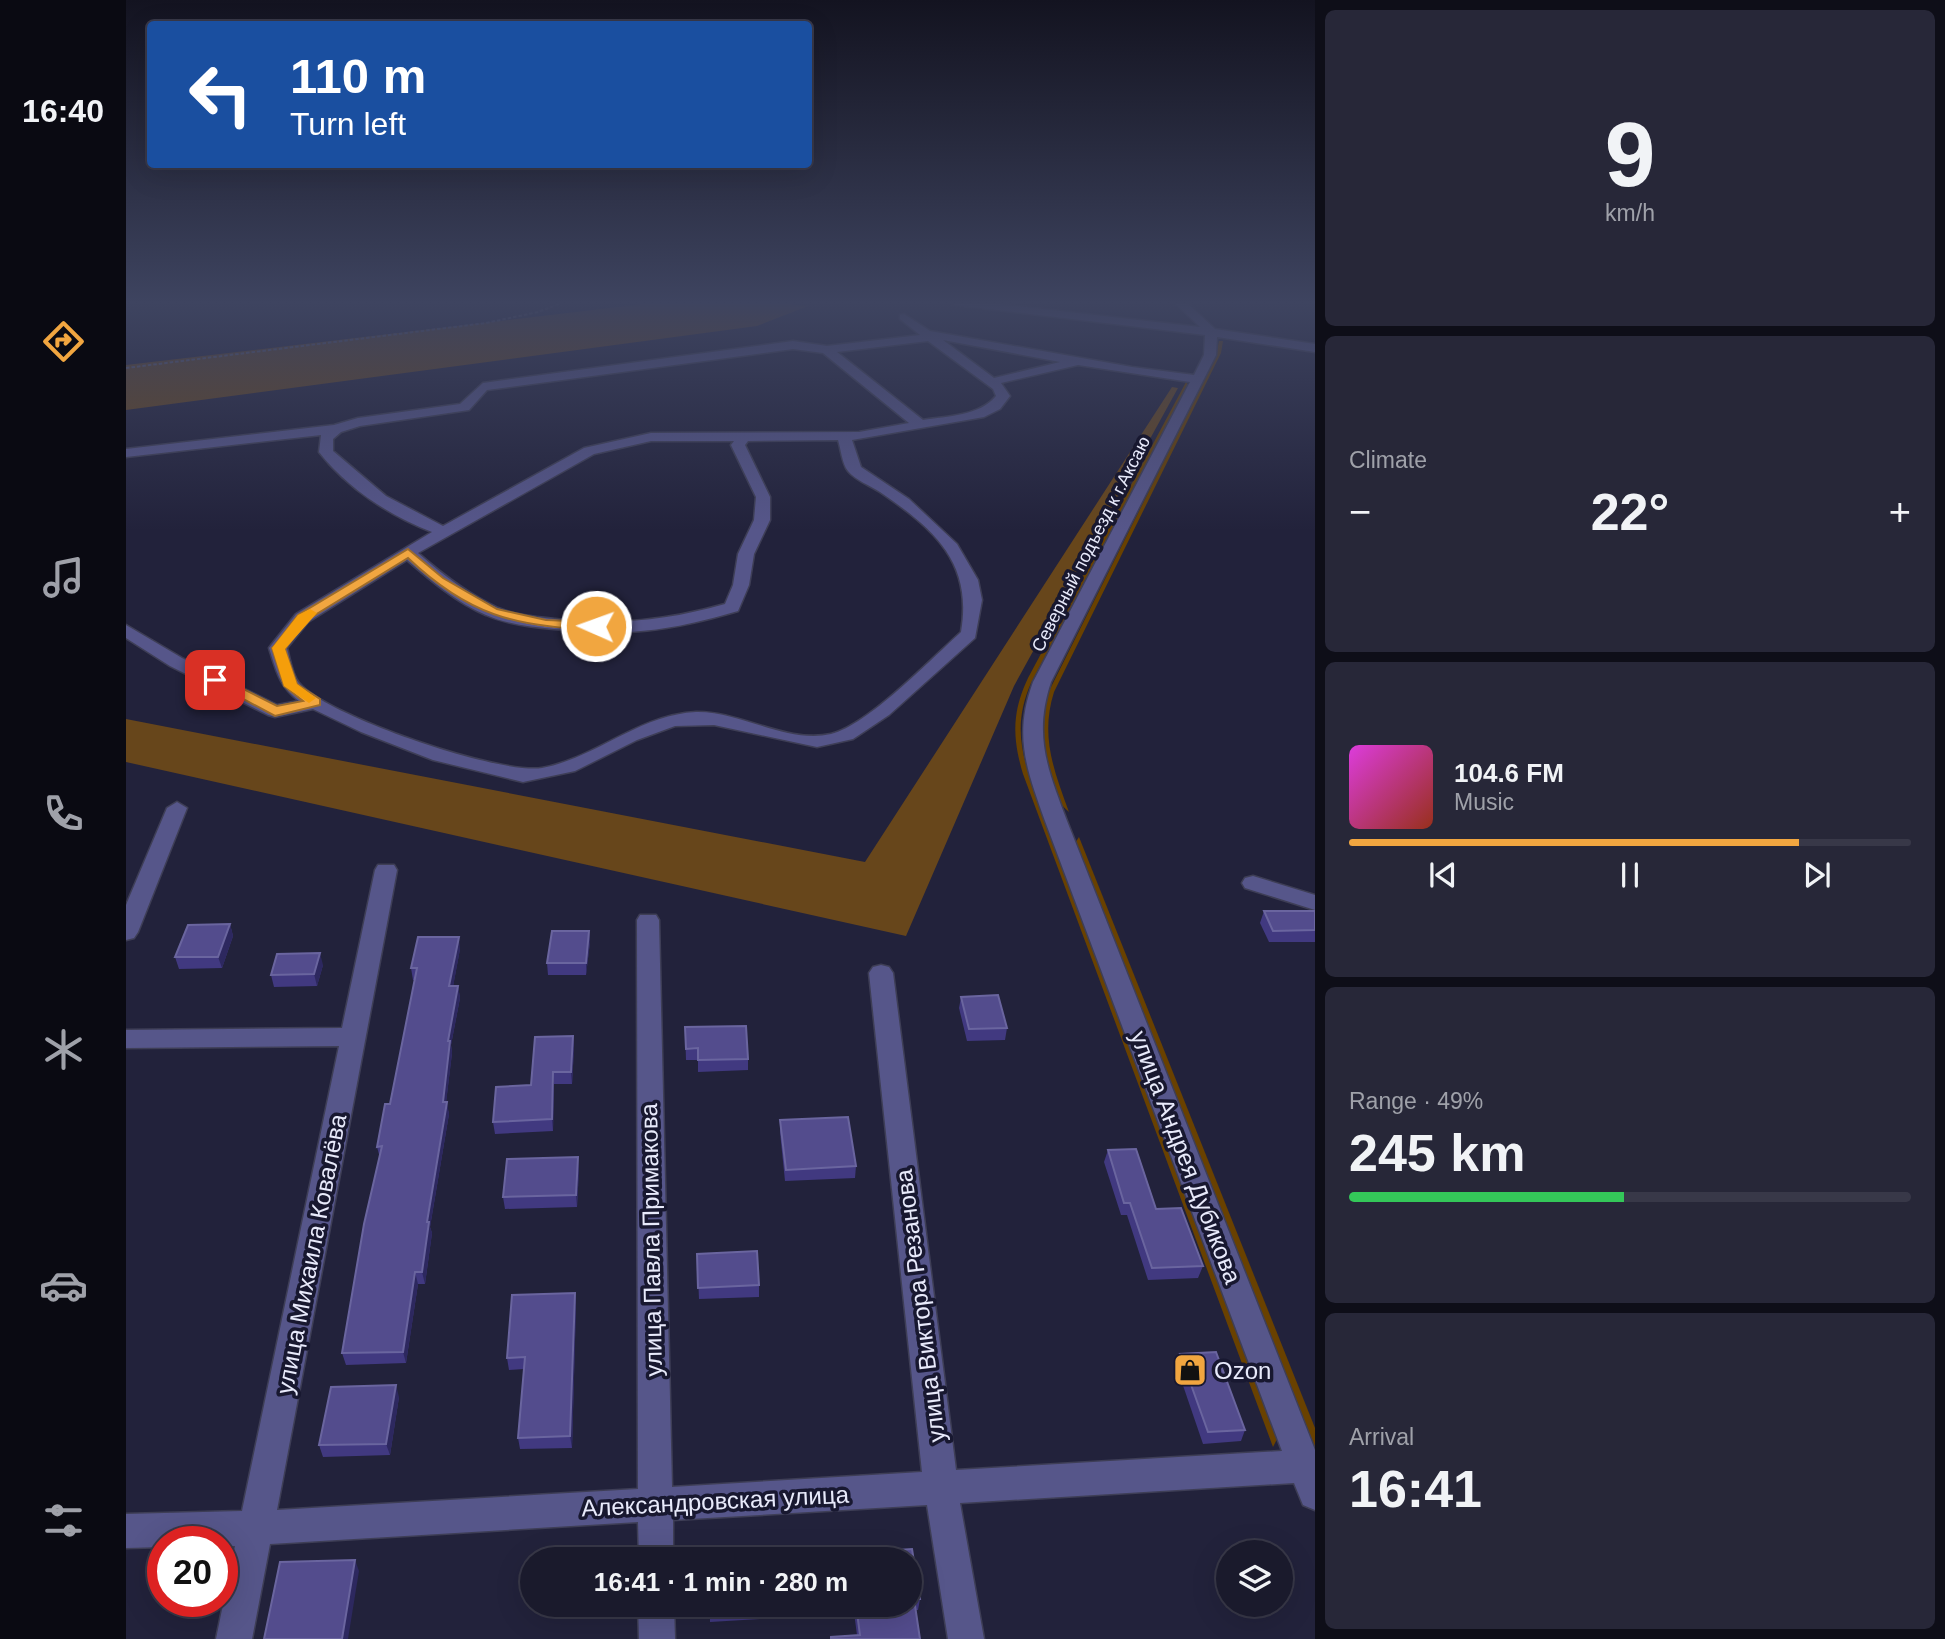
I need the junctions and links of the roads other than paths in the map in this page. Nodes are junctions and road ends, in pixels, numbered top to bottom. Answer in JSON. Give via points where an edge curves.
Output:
{"nodes":[{"id":1,"x":546,"y":378,"type":"edge"},
{"id":2,"x":863,"y":378,"type":"edge"},
{"id":3,"x":987,"y":378,"type":"edge"},
{"id":4,"x":1006,"y":378,"type":"edge"},
{"id":5,"x":1194,"y":378,"type":"edge"},
{"id":6,"x":1198,"y":379,"type":"joint"},
{"id":7,"x":992,"y":382,"type":"junction"},
{"id":8,"x":922,"y":426,"type":"junction"},
{"id":9,"x":336,"y":429,"type":"junction"},
{"id":10,"x":743,"y":436,"type":"junction"},
{"id":11,"x":844,"y":436,"type":"junction"},
{"id":12,"x":126,"y":453,"type":"edge"},
{"id":13,"x":445,"y":532,"type":"junction"},
{"id":14,"x":408,"y":552,"type":"junction"},
{"id":15,"x":126,"y":631,"type":"edge"},
{"id":16,"x":315,"y":702,"type":"junction"},
{"id":17,"x":177,"y":808,"type":"dead end"},
{"id":18,"x":1056,"y":821,"type":"joint"},
{"id":19,"x":386,"y":870,"type":"dead end"},
{"id":20,"x":1253,"y":883,"type":"dead end"},
{"id":21,"x":1315,"y":904,"type":"edge"},
{"id":22,"x":648,"y":920,"type":"dead end"},
{"id":23,"x":126,"y":932,"type":"edge"},
{"id":24,"x":881,"y":973,"type":"dead end"},
{"id":25,"x":353,"y":1037,"type":"junction"},
{"id":26,"x":126,"y":1040,"type":"edge"},
{"id":27,"x":1310,"y":1480,"type":"edge"},
{"id":28,"x":941,"y":1489,"type":"junction"},
{"id":29,"x":655,"y":1503,"type":"junction"},
{"id":30,"x":256,"y":1528,"type":"junction"},
{"id":31,"x":126,"y":1531,"type":"edge"},
{"id":32,"x":656,"y":1547,"type":"edge"},
{"id":33,"x":656,"y":1617,"type":"edge"},
{"id":34,"x":234,"y":1639,"type":"edge"},
{"id":35,"x":657,"y":1639,"type":"edge"},
{"id":36,"x":966,"y":1639,"type":"edge"}],
"edges":[{"from":1,"to":9,"type":"street","via":[[483,387],[464,407]]},
{"from":2,"to":8,"type":"street"},
{"from":3,"to":7,"type":"street"},
{"from":4,"to":7,"type":"street"},
{"from":5,"to":6,"type":"street"},
{"from":6,"to":18,"type":"street","name":"Северный подъезд к г.Аксаю","via":[[1036,696],[1031,743]]},
{"from":7,"to":8,"type":"street","via":[[1003,396],[995,406]]},
{"from":8,"to":11,"type":"street"},
{"from":9,"to":12,"type":"street"},
{"from":9,"to":13,"type":"street","via":[[326,438],[326,452],[347,477],[420,523]]},
{"from":10,"to":11,"type":"street"},
{"from":10,"to":13,"type":"street","via":[[650,437],[589,451]]},
{"from":10,"to":14,"type":"street","via":[[737,445],[763,497],[762,520],[746,554],[732,607],[646,628],[546,624],[493,612],[438,580]]},
{"from":11,"to":16,"type":"street","via":[[854,469],[904,499],[948,546],[970,579],[974,605],[970,634],[857,729],[833,740],[792,737],[746,724],[696,718],[655,723],[563,767],[523,776],[476,769],[328,712]]},
{"from":13,"to":14,"type":"street"},
{"from":14,"to":16,"type":"street","via":[[302,618],[278,648],[291,686]]},
{"from":15,"to":16,"type":"street","via":[[176,662],[275,711]]},
{"from":17,"to":23,"type":"street"},
{"from":18,"to":27,"type":"street","name":"улица Андрея Дубикова"},
{"from":19,"to":25,"type":"street","name":"улица Михаила Ковалёва"},
{"from":20,"to":21,"type":"street"},
{"from":22,"to":29,"type":"street","name":"улица Павла Примакова"},
{"from":24,"to":28,"type":"street","name":"улица Виктора Резанова"},
{"from":25,"to":26,"type":"street"},
{"from":25,"to":30,"type":"street","name":"улица Михаила Ковалёва"},
{"from":27,"to":28,"type":"street","name":"Александровская улица"},
{"from":28,"to":29,"type":"street","name":"Александровская улица"},
{"from":28,"to":36,"type":"street","name":"улица Виктора Резанова"},
{"from":29,"to":30,"type":"street","name":"Александровская улица"},
{"from":29,"to":32,"type":"street","name":"улица Павла Примакова"},
{"from":30,"to":31,"type":"street","name":"Александровская улица"},
{"from":30,"to":34,"type":"street","name":"улица Михаила Ковалёва"},
{"from":33,"to":35,"type":"street"}]}
